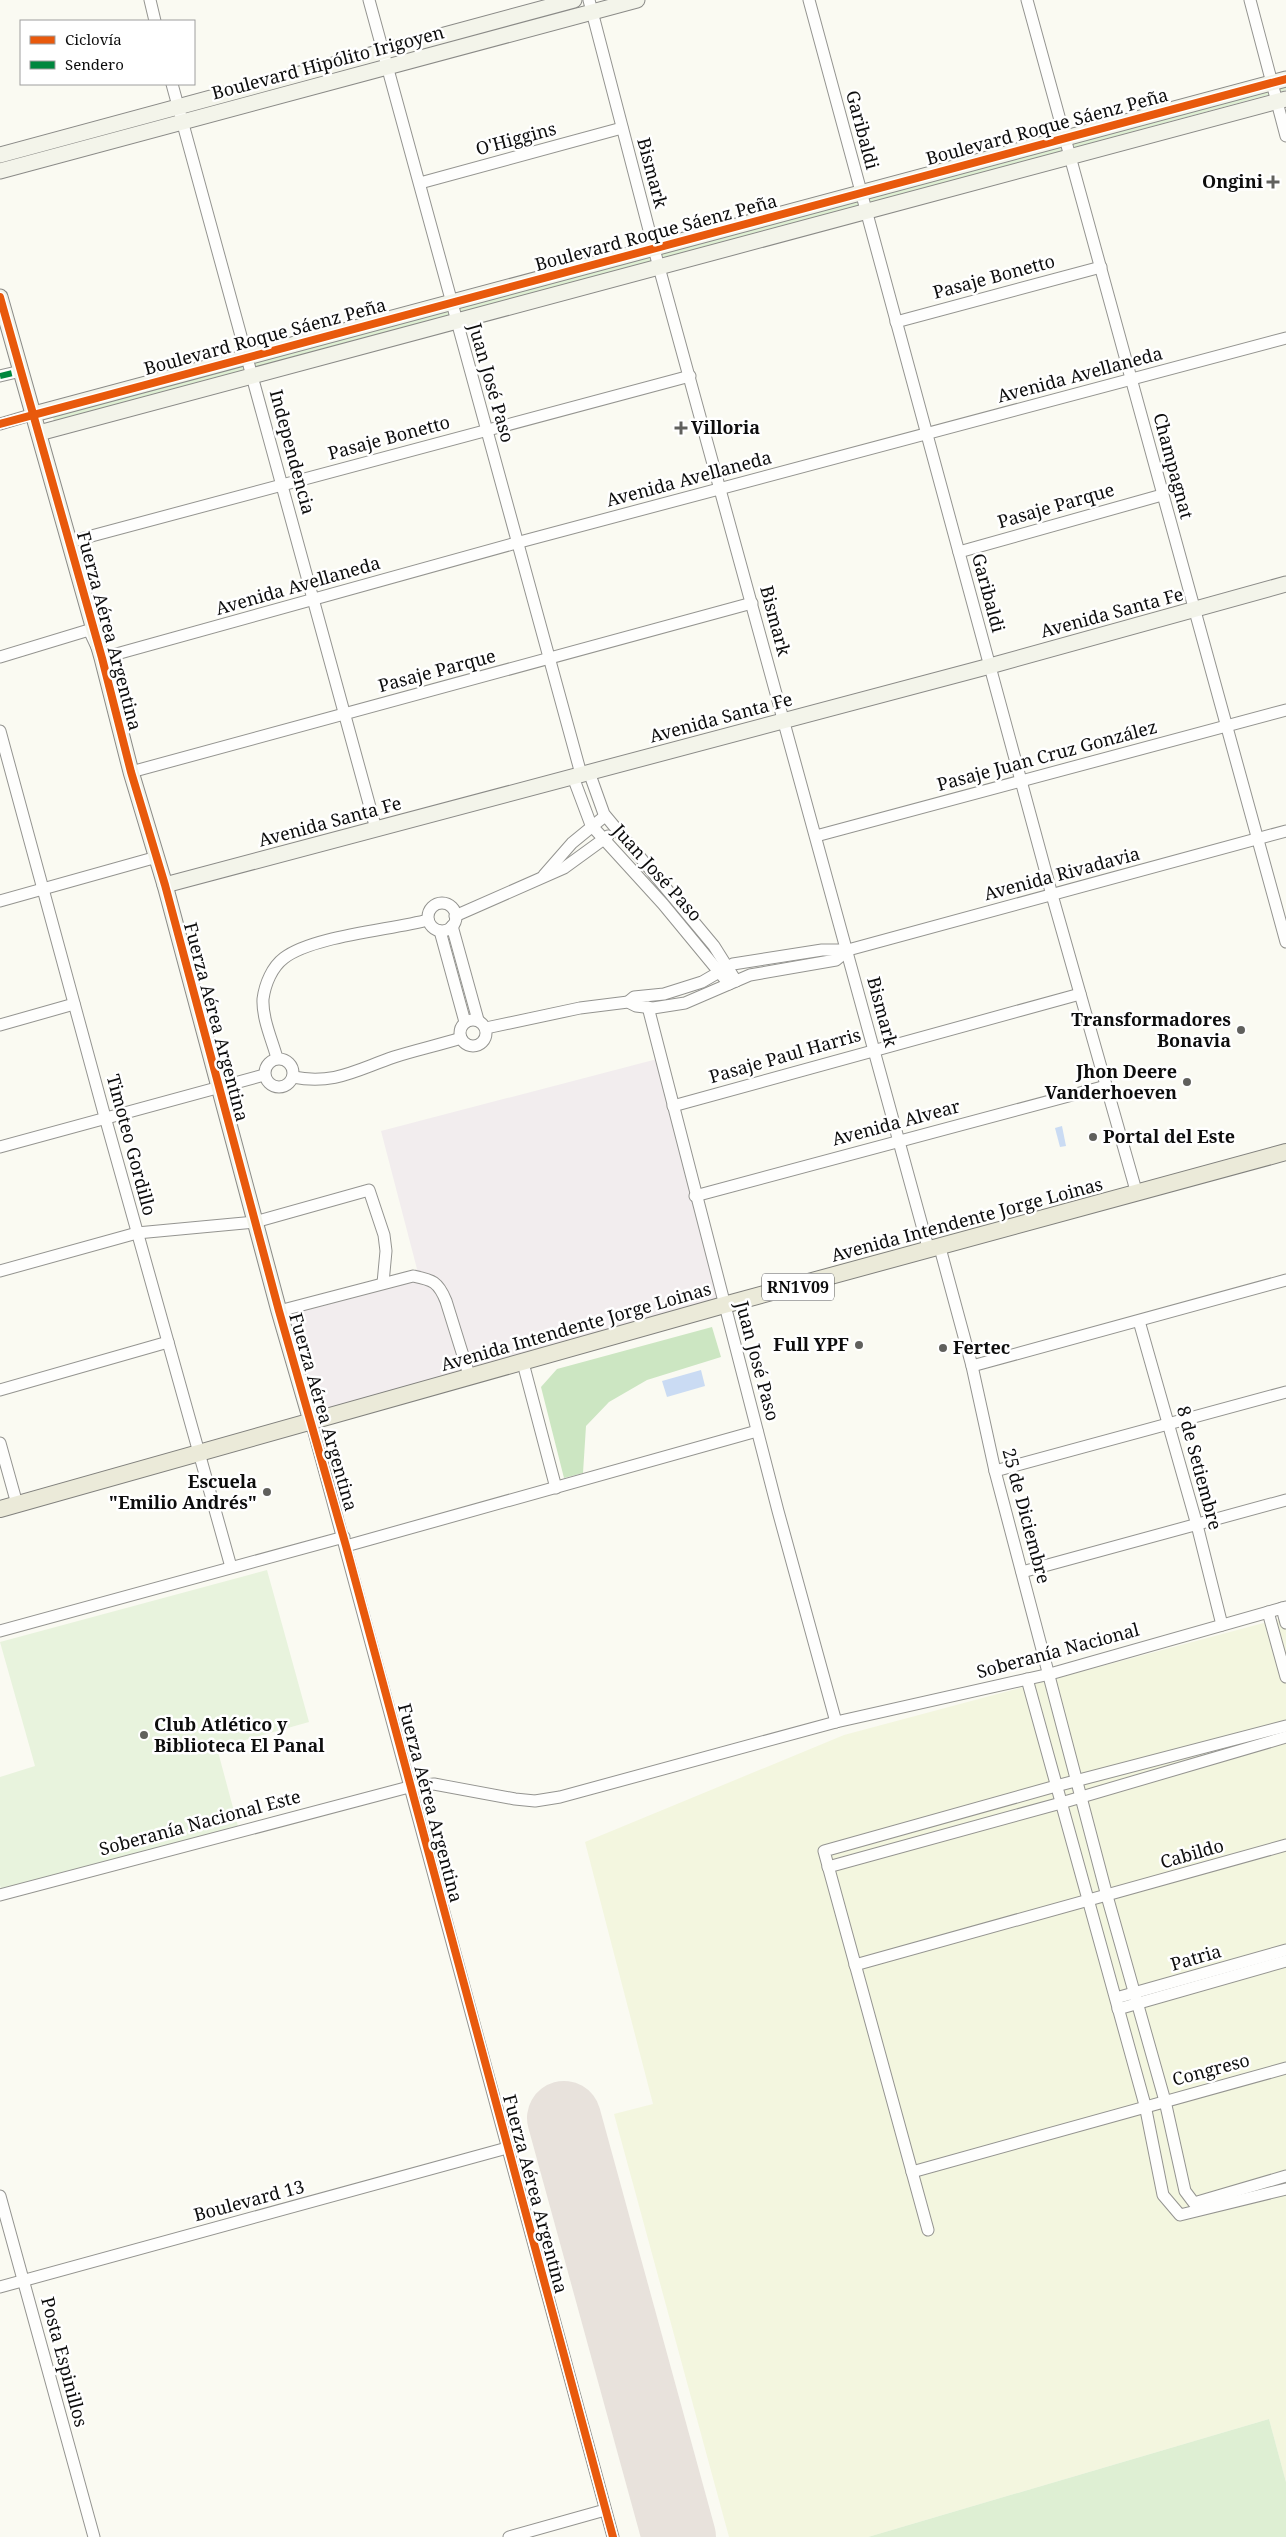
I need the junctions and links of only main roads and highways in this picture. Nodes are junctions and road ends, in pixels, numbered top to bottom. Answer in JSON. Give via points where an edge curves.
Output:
{"nodes":[{"id":1,"x":1286,"y":1152,"type":"edge"},
{"id":2,"x":0,"y":1509,"type":"edge"}],
"edges":[{"from":1,"to":2,"type":"main road","name":"Avenida Intendente Jorge Loinas","number":"RN1V09"}]}
